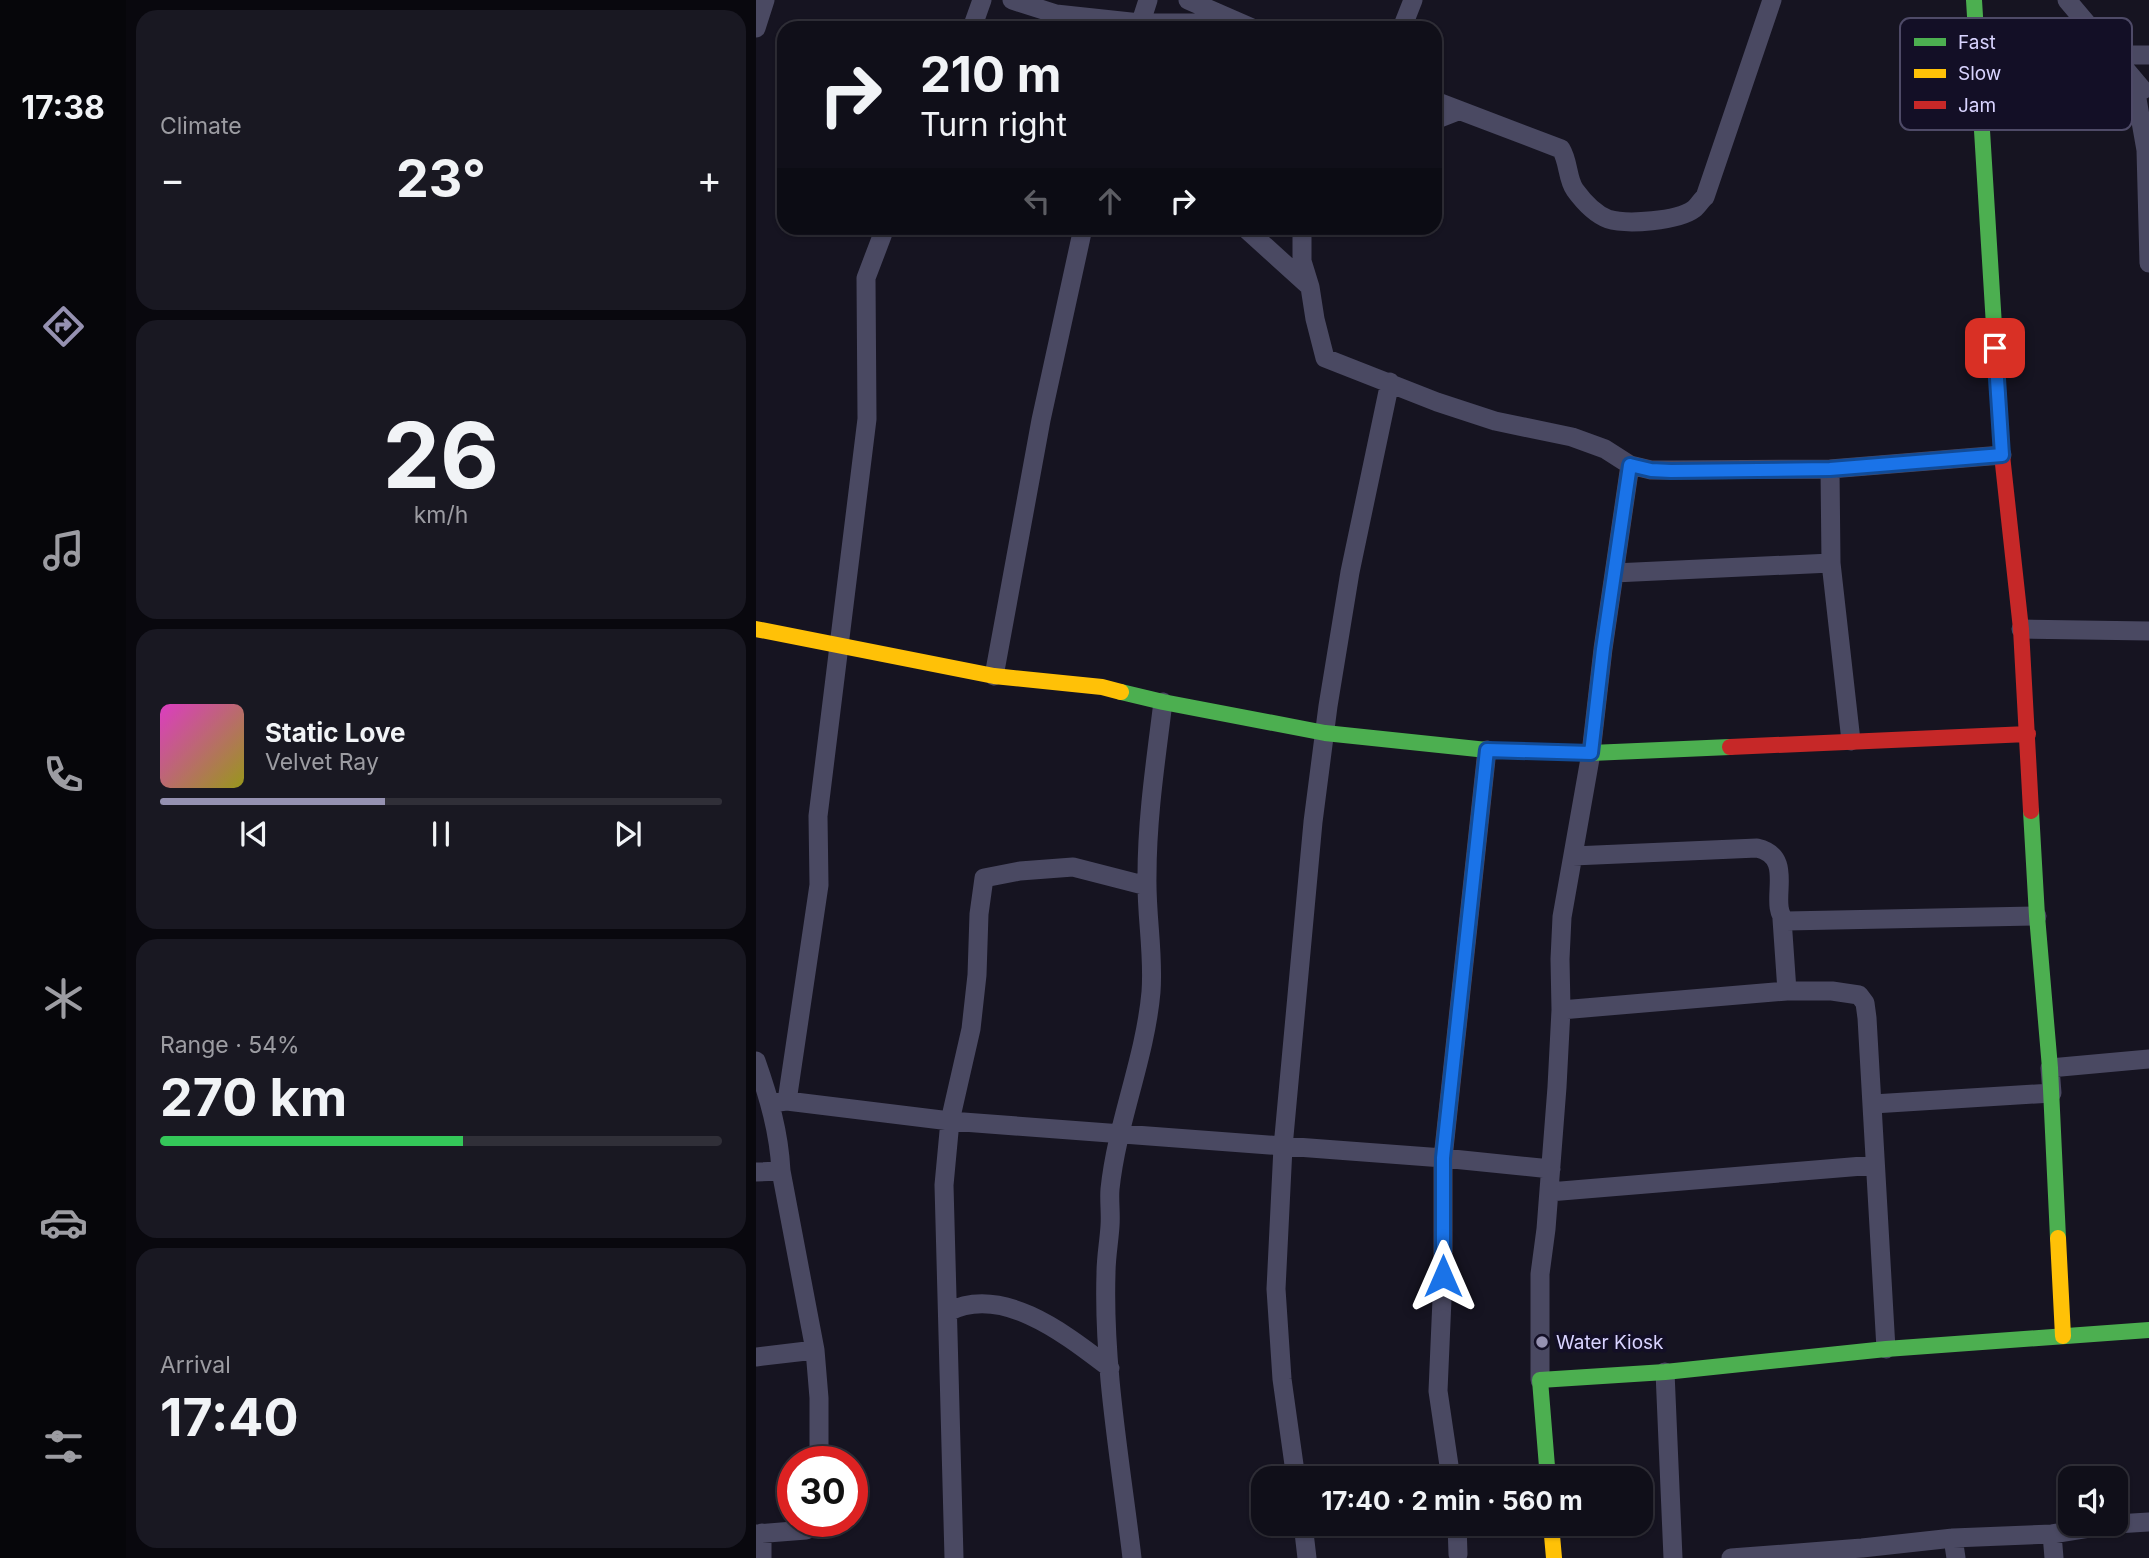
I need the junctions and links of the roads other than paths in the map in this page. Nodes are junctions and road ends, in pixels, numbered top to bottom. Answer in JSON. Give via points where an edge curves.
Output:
{"nodes":[{"id":1,"x":765,"y":0,"type":"edge"},
{"id":2,"x":982,"y":0,"type":"edge"},
{"id":3,"x":1012,"y":0,"type":"edge"},
{"id":4,"x":1148,"y":0,"type":"edge"},
{"id":5,"x":1188,"y":0,"type":"edge"},
{"id":6,"x":1413,"y":0,"type":"edge"},
{"id":7,"x":1772,"y":0,"type":"edge"},
{"id":8,"x":1974,"y":0,"type":"edge"},
{"id":9,"x":2067,"y":0,"type":"edge"},
{"id":10,"x":1975,"y":18,"type":"edge"},
{"id":11,"x":2082,"y":18,"type":"edge"},
{"id":12,"x":974,"y":21,"type":"edge"},
{"id":13,"x":1058,"y":21,"type":"edge"},
{"id":14,"x":1142,"y":21,"type":"edge"},
{"id":15,"x":1237,"y":21,"type":"edge"},
{"id":16,"x":1405,"y":21,"type":"edge"},
{"id":17,"x":756,"y":23,"type":"edge"},
{"id":18,"x":2132,"y":79,"type":"edge"},
{"id":19,"x":2134,"y":82,"type":"junction"},
{"id":20,"x":2149,"y":97,"type":"edge"},
{"id":21,"x":1442,"y":104,"type":"edge"},
{"id":22,"x":1458,"y":111,"type":"junction"},
{"id":23,"x":1442,"y":117,"type":"edge"},
{"id":24,"x":1982,"y":130,"type":"edge"},
{"id":25,"x":882,"y":235,"type":"edge"},
{"id":26,"x":1081,"y":235,"type":"edge"},
{"id":27,"x":1253,"y":235,"type":"edge"},
{"id":28,"x":1302,"y":235,"type":"edge"},
{"id":29,"x":2149,"y":263,"type":"edge"},
{"id":30,"x":1310,"y":287,"type":"junction"},
{"id":31,"x":1390,"y":382,"type":"junction"},
{"id":32,"x":2002,"y":455,"type":"junction"},
{"id":33,"x":1630,"y":465,"type":"junction"},
{"id":34,"x":1830,"y":469,"type":"junction"},
{"id":35,"x":1831,"y":563,"type":"junction"},
{"id":36,"x":1614,"y":573,"type":"junction"},
{"id":37,"x":756,"y":629,"type":"edge"},
{"id":38,"x":2021,"y":629,"type":"junction"},
{"id":39,"x":2149,"y":631,"type":"edge"},
{"id":40,"x":840,"y":645,"type":"junction"},
{"id":41,"x":994,"y":676,"type":"junction"},
{"id":42,"x":1163,"y":702,"type":"junction"},
{"id":43,"x":1325,"y":733,"type":"junction"},
{"id":44,"x":2028,"y":734,"type":"junction"},
{"id":45,"x":1851,"y":741,"type":"junction"},
{"id":46,"x":1487,"y":750,"type":"junction"},
{"id":47,"x":1591,"y":753,"type":"junction"},
{"id":48,"x":1573,"y":856,"type":"junction"},
{"id":49,"x":1147,"y":886,"type":"junction"},
{"id":50,"x":2037,"y":916,"type":"junction"},
{"id":51,"x":1782,"y":919,"type":"junction"},
{"id":52,"x":1787,"y":991,"type":"junction"},
{"id":53,"x":1561,"y":1010,"type":"junction"},
{"id":54,"x":2149,"y":1059,"type":"edge"},
{"id":55,"x":756,"y":1061,"type":"edge"},
{"id":56,"x":2050,"y":1068,"type":"junction"},
{"id":57,"x":779,"y":1102,"type":"junction"},
{"id":58,"x":1873,"y":1104,"type":"junction"},
{"id":59,"x":950,"y":1121,"type":"junction"},
{"id":60,"x":1121,"y":1133,"type":"junction"},
{"id":61,"x":1283,"y":1147,"type":"junction"},
{"id":62,"x":1443,"y":1158,"type":"junction"},
{"id":63,"x":1875,"y":1165,"type":"junction"},
{"id":64,"x":1551,"y":1168,"type":"junction"},
{"id":65,"x":781,"y":1171,"type":"junction"},
{"id":66,"x":756,"y":1172,"type":"edge"},
{"id":67,"x":1549,"y":1192,"type":"junction"},
{"id":68,"x":948,"y":1312,"type":"junction"},
{"id":69,"x":2149,"y":1330,"type":"edge"},
{"id":70,"x":2063,"y":1336,"type":"junction"},
{"id":71,"x":1886,"y":1349,"type":"junction"},
{"id":72,"x":815,"y":1350,"type":"junction"},
{"id":73,"x":756,"y":1357,"type":"edge"},
{"id":74,"x":1110,"y":1368,"type":"junction"},
{"id":75,"x":1665,"y":1372,"type":"junction"},
{"id":76,"x":1540,"y":1380,"type":"junction"},
{"id":77,"x":819,"y":1446,"type":"edge"},
{"id":78,"x":1294,"y":1466,"type":"edge"},
{"id":79,"x":1449,"y":1466,"type":"edge"},
{"id":80,"x":1547,"y":1466,"type":"edge"},
{"id":81,"x":2149,"y":1521,"type":"edge"},
{"id":82,"x":2128,"y":1523,"type":"edge"},
{"id":83,"x":777,"y":1532,"type":"edge"},
{"id":84,"x":2058,"y":1533,"type":"edge"},
{"id":85,"x":759,"y":1534,"type":"edge"},
{"id":86,"x":2052,"y":1534,"type":"junction"},
{"id":87,"x":1304,"y":1536,"type":"edge"},
{"id":88,"x":1457,"y":1536,"type":"edge"},
{"id":89,"x":1552,"y":1536,"type":"edge"},
{"id":90,"x":1955,"y":1548,"type":"edge"},
{"id":91,"x":1863,"y":1553,"type":"edge"},
{"id":92,"x":1458,"y":1554,"type":"dead end"},
{"id":93,"x":762,"y":1558,"type":"edge"},
{"id":94,"x":954,"y":1558,"type":"edge"},
{"id":95,"x":1132,"y":1558,"type":"edge"},
{"id":96,"x":1307,"y":1558,"type":"edge"},
{"id":97,"x":1554,"y":1558,"type":"edge"},
{"id":98,"x":1673,"y":1558,"type":"edge"},
{"id":99,"x":1731,"y":1558,"type":"edge"},
{"id":100,"x":2054,"y":1558,"type":"edge"}],
"edges":[{"from":1,"to":17,"type":"street"},
{"from":2,"to":12,"type":"street"},
{"from":3,"to":13,"type":"street"},
{"from":4,"to":14,"type":"street"},
{"from":5,"to":15,"type":"street"},
{"from":6,"to":16,"type":"street"},
{"from":7,"to":22,"type":"street","via":[[1705,197],[1693,210],[1661,220],[1607,219],[1573,187],[1561,149]]},
{"from":8,"to":10,"type":"street"},
{"from":9,"to":11,"type":"street"},
{"from":18,"to":19,"type":"street"},
{"from":19,"to":20,"type":"street"},
{"from":19,"to":29,"type":"street","via":[[2146,150]]},
{"from":21,"to":22,"type":"street"},
{"from":22,"to":23,"type":"street"},
{"from":24,"to":32,"type":"street"},
{"from":25,"to":40,"type":"street","via":[[866,278],[866,419]]},
{"from":26,"to":41,"type":"street","via":[[1041,419]]},
{"from":27,"to":30,"type":"street"},
{"from":28,"to":30,"type":"street","via":[[1302,261]]},
{"from":30,"to":31,"type":"street","via":[[1325,358]]},
{"from":31,"to":33,"type":"street","via":[[1495,421],[1572,437],[1605,449]]},
{"from":31,"to":43,"type":"street","via":[[1350,572]]},
{"from":32,"to":34,"type":"street"},
{"from":32,"to":38,"type":"street"},
{"from":33,"to":34,"type":"street","via":[[1671,471]]},
{"from":33,"to":36,"type":"street"},
{"from":34,"to":35,"type":"street"},
{"from":35,"to":36,"type":"street"},
{"from":35,"to":45,"type":"street"},
{"from":36,"to":47,"type":"street"},
{"from":37,"to":40,"type":"street"},
{"from":38,"to":39,"type":"street"},
{"from":38,"to":44,"type":"street"},
{"from":40,"to":41,"type":"street"},
{"from":40,"to":57,"type":"street","via":[[818,816],[819,885]]},
{"from":41,"to":42,"type":"street","via":[[1102,687]]},
{"from":42,"to":43,"type":"street"},
{"from":42,"to":49,"type":"street","via":[[1149,819]]},
{"from":43,"to":46,"type":"street"},
{"from":43,"to":61,"type":"street"},
{"from":44,"to":45,"type":"street"},
{"from":44,"to":50,"type":"street"},
{"from":45,"to":47,"type":"street"},
{"from":46,"to":47,"type":"street"},
{"from":46,"to":62,"type":"street"},
{"from":47,"to":48,"type":"street"},
{"from":48,"to":51,"type":"street","via":[[1764,850],[1779,869]]},
{"from":48,"to":53,"type":"street","via":[[1562,916]]},
{"from":49,"to":59,"type":"street","via":[[1073,867],[984,878],[971,1029]]},
{"from":49,"to":60,"type":"street","via":[[1151,994]]},
{"from":50,"to":51,"type":"street"},
{"from":50,"to":56,"type":"street"},
{"from":51,"to":52,"type":"street"},
{"from":52,"to":53,"type":"street"},
{"from":52,"to":58,"type":"street","via":[[1859,995],[1867,1018]]},
{"from":53,"to":64,"type":"street"},
{"from":54,"to":56,"type":"street"},
{"from":55,"to":57,"type":"street"},
{"from":56,"to":58,"type":"street","via":[[2052,1093]]},
{"from":56,"to":70,"type":"street"},
{"from":57,"to":59,"type":"street"},
{"from":57,"to":65,"type":"street"},
{"from":58,"to":63,"type":"street"},
{"from":59,"to":60,"type":"street"},
{"from":59,"to":68,"type":"street","via":[[944,1185]]},
{"from":60,"to":61,"type":"street"},
{"from":60,"to":74,"type":"street","via":[[1110,1192],[1106,1273]]},
{"from":61,"to":62,"type":"street"},
{"from":61,"to":78,"type":"street","via":[[1276,1290]]},
{"from":62,"to":64,"type":"street"},
{"from":62,"to":79,"type":"street","via":[[1438,1391]]},
{"from":63,"to":67,"type":"street"},
{"from":63,"to":71,"type":"street"},
{"from":64,"to":67,"type":"street"},
{"from":65,"to":66,"type":"street"},
{"from":65,"to":72,"type":"street"},
{"from":67,"to":76,"type":"street","via":[[1540,1274]]},
{"from":68,"to":74,"type":"street","via":[[974,1304],[1009,1308],[1042,1320]]},
{"from":68,"to":94,"type":"street"},
{"from":69,"to":70,"type":"street"},
{"from":70,"to":71,"type":"street"},
{"from":71,"to":75,"type":"street"},
{"from":72,"to":73,"type":"street"},
{"from":72,"to":77,"type":"street"},
{"from":74,"to":95,"type":"street"},
{"from":75,"to":76,"type":"street"},
{"from":75,"to":98,"type":"street"},
{"from":76,"to":80,"type":"street"},
{"from":81,"to":82,"type":"street"},
{"from":83,"to":85,"type":"street"},
{"from":84,"to":86,"type":"street"},
{"from":85,"to":93,"type":"street"},
{"from":86,"to":90,"type":"street"},
{"from":86,"to":100,"type":"street"},
{"from":87,"to":96,"type":"street"},
{"from":88,"to":92,"type":"street"},
{"from":89,"to":97,"type":"street"},
{"from":90,"to":91,"type":"street"},
{"from":91,"to":99,"type":"street"}]}
